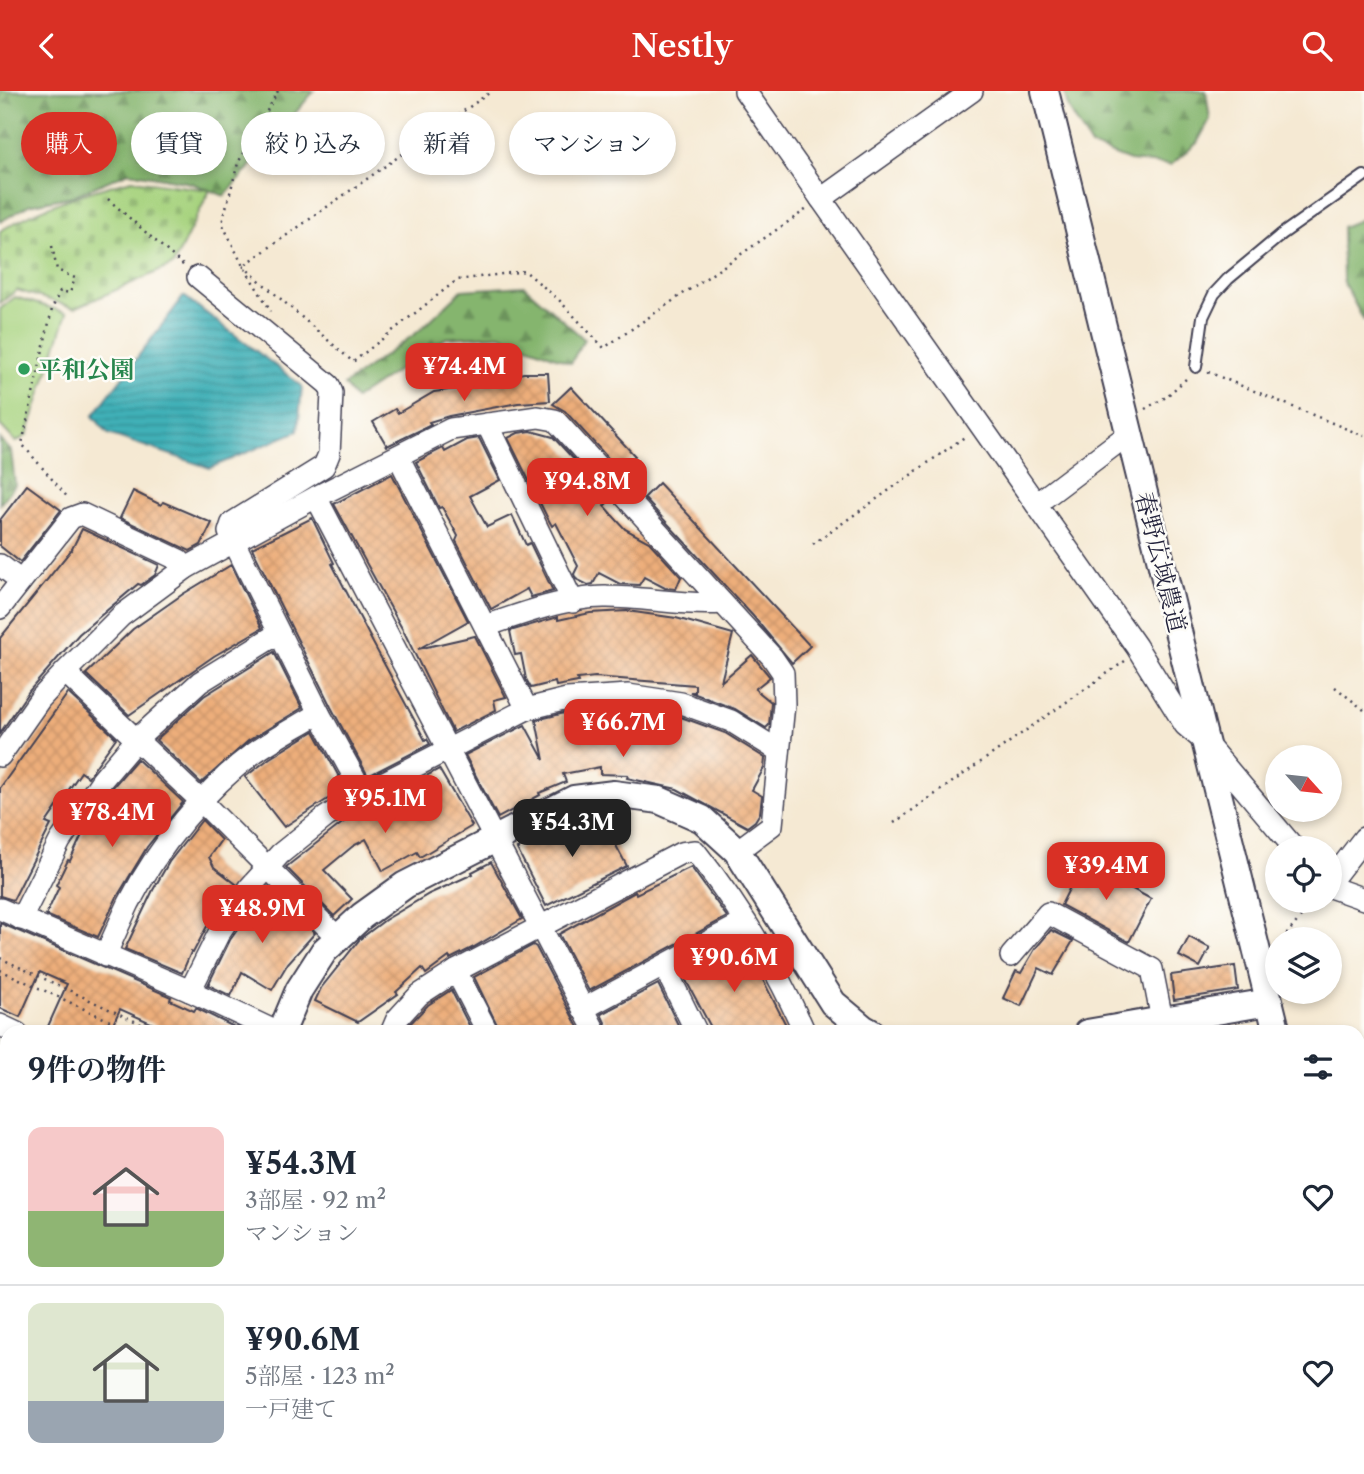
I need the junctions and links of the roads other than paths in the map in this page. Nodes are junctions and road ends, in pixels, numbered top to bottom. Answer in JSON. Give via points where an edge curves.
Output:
{"nodes":[{"id":1,"x":745,"y":91,"type":"edge"},
{"id":2,"x":972,"y":91,"type":"edge"},
{"id":3,"x":1045,"y":91,"type":"edge"},
{"id":4,"x":1364,"y":176,"type":"edge"},
{"id":5,"x":821,"y":199,"type":"junction"},
{"id":6,"x":198,"y":277,"type":"road end"},
{"id":7,"x":1196,"y":367,"type":"road end"},
{"id":8,"x":486,"y":424,"type":"junction"},
{"id":9,"x":1128,"y":427,"type":"junction"},
{"id":10,"x":398,"y":456,"type":"junction"},
{"id":11,"x":316,"y":497,"type":"junction"},
{"id":12,"x":1036,"y":504,"type":"junction"},
{"id":13,"x":233,"y":543,"type":"junction"},
{"id":14,"x":0,"y":565,"type":"edge"},
{"id":15,"x":186,"y":568,"type":"junction"},
{"id":16,"x":22,"y":581,"type":"junction"},
{"id":17,"x":573,"y":602,"type":"junction"},
{"id":18,"x":722,"y":603,"type":"junction"},
{"id":19,"x":0,"y":608,"type":"edge"},
{"id":20,"x":486,"y":626,"type":"junction"},
{"id":21,"x":279,"y":633,"type":"junction"},
{"id":22,"x":65,"y":672,"type":"junction"},
{"id":23,"x":527,"y":709,"type":"junction"},
{"id":24,"x":319,"y":713,"type":"junction"},
{"id":25,"x":136,"y":740,"type":"junction"},
{"id":26,"x":1204,"y":741,"type":"junction"},
{"id":27,"x":779,"y":751,"type":"junction"},
{"id":28,"x":447,"y":752,"type":"junction"},
{"id":29,"x":0,"y":756,"type":"edge"},
{"id":30,"x":363,"y":793,"type":"junction"},
{"id":31,"x":201,"y":801,"type":"junction"},
{"id":32,"x":1284,"y":836,"type":"edge"},
{"id":33,"x":495,"y":838,"type":"junction"},
{"id":34,"x":1364,"y":838,"type":"edge"},
{"id":35,"x":737,"y":851,"type":"junction"},
{"id":36,"x":268,"y":868,"type":"junction"},
{"id":37,"x":1342,"y":868,"type":"edge"},
{"id":38,"x":1342,"y":890,"type":"edge"},
{"id":39,"x":1364,"y":898,"type":"edge"},
{"id":40,"x":0,"y":909,"type":"edge"},
{"id":41,"x":21,"y":919,"type":"junction"},
{"id":42,"x":744,"y":922,"type":"junction"},
{"id":43,"x":539,"y":928,"type":"junction"},
{"id":44,"x":338,"y":938,"type":"junction"},
{"id":45,"x":106,"y":956,"type":"junction"},
{"id":46,"x":1012,"y":956,"type":"dead end"},
{"id":47,"x":664,"y":966,"type":"junction"},
{"id":48,"x":456,"y":971,"type":"junction"},
{"id":49,"x":1265,"y":986,"type":"edge"},
{"id":50,"x":190,"y":991,"type":"junction"},
{"id":51,"x":1265,"y":1003,"type":"edge"},
{"id":52,"x":1270,"y":1004,"type":"edge"},
{"id":53,"x":583,"y":1009,"type":"junction"},
{"id":54,"x":1162,"y":1020,"type":"junction"},
{"id":55,"x":263,"y":1025,"type":"edge"},
{"id":56,"x":284,"y":1025,"type":"edge"},
{"id":57,"x":394,"y":1025,"type":"edge"},
{"id":58,"x":484,"y":1025,"type":"edge"},
{"id":59,"x":592,"y":1025,"type":"edge"},
{"id":60,"x":693,"y":1025,"type":"edge"},
{"id":61,"x":802,"y":1025,"type":"edge"},
{"id":62,"x":859,"y":1025,"type":"edge"},
{"id":63,"x":1133,"y":1025,"type":"edge"},
{"id":64,"x":1275,"y":1025,"type":"edge"}],
"edges":[{"from":1,"to":5,"type":"street"},
{"from":2,"to":5,"type":"street"},
{"from":3,"to":9,"type":"street","name":"春野広域農道"},
{"from":4,"to":7,"type":"lane","via":[[1282,234],[1214,294],[1203,317]]},
{"from":5,"to":12,"type":"street"},
{"from":6,"to":13,"type":"street","via":[[329,385],[332,393],[329,454],[324,466],[232,523]]},
{"from":8,"to":10,"type":"street","via":[[451,429]]},
{"from":8,"to":17,"type":"street"},
{"from":8,"to":18,"type":"street","via":[[538,417],[555,420]]},
{"from":9,"to":12,"type":"street","via":[[1118,442]]},
{"from":9,"to":26,"type":"street","name":"春野広域農道"},
{"from":10,"to":11,"type":"street"},
{"from":10,"to":20,"type":"street"},
{"from":11,"to":13,"type":"street"},
{"from":11,"to":28,"type":"street"},
{"from":12,"to":26,"type":"street","via":[[1185,725]]},
{"from":13,"to":15,"type":"street"},
{"from":13,"to":21,"type":"street"},
{"from":14,"to":16,"type":"street"},
{"from":15,"to":16,"type":"street","via":[[179,560],[82,515],[71,518]]},
{"from":15,"to":22,"type":"street","via":[[121,616]]},
{"from":16,"to":19,"type":"street"},
{"from":17,"to":18,"type":"street","via":[[605,596]]},
{"from":17,"to":20,"type":"street","via":[[533,609]]},
{"from":18,"to":27,"type":"street","via":[[783,673]]},
{"from":20,"to":23,"type":"street"},
{"from":21,"to":24,"type":"street"},
{"from":21,"to":25,"type":"street","via":[[200,682]]},
{"from":22,"to":25,"type":"street"},
{"from":22,"to":29,"type":"street"},
{"from":23,"to":27,"type":"street","via":[[567,699],[628,695],[681,703],[731,721]]},
{"from":23,"to":28,"type":"street"},
{"from":24,"to":30,"type":"street"},
{"from":24,"to":31,"type":"street","via":[[255,752]]},
{"from":25,"to":31,"type":"street"},
{"from":25,"to":41,"type":"street","via":[[60,841]]},
{"from":26,"to":32,"type":"street"},
{"from":26,"to":49,"type":"street","name":"春野広域農道"},
{"from":27,"to":35,"type":"street","via":[[772,825]]},
{"from":28,"to":30,"type":"street"},
{"from":28,"to":33,"type":"street"},
{"from":30,"to":36,"type":"street","via":[[280,854]]},
{"from":31,"to":36,"type":"street"},
{"from":31,"to":45,"type":"street","via":[[156,857]]},
{"from":33,"to":35,"type":"street","via":[[574,799],[614,794],[659,800],[681,810],[702,820]]},
{"from":33,"to":43,"type":"street"},
{"from":33,"to":44,"type":"street","via":[[405,885]]},
{"from":34,"to":37,"type":"street"},
{"from":35,"to":62,"type":"street","via":[[833,1003]]},
{"from":36,"to":44,"type":"street"},
{"from":36,"to":50,"type":"street","via":[[219,933]]},
{"from":38,"to":39,"type":"street"},
{"from":40,"to":41,"type":"street"},
{"from":41,"to":45,"type":"street"},
{"from":42,"to":43,"type":"street","via":[[728,892],[695,851],[681,853]]},
{"from":42,"to":47,"type":"street"},
{"from":42,"to":61,"type":"street"},
{"from":43,"to":48,"type":"street"},
{"from":43,"to":53,"type":"street"},
{"from":44,"to":56,"type":"street","via":[[324,951]]},
{"from":45,"to":50,"type":"street"},
{"from":46,"to":54,"type":"street","via":[[1048,912],[1152,969]]},
{"from":47,"to":53,"type":"street"},
{"from":47,"to":60,"type":"street"},
{"from":48,"to":57,"type":"street","via":[[419,995]]},
{"from":48,"to":58,"type":"street"},
{"from":50,"to":55,"type":"street"},
{"from":51,"to":54,"type":"street"},
{"from":52,"to":64,"type":"street","name":"春野広域農道"},
{"from":53,"to":59,"type":"street"},
{"from":54,"to":63,"type":"street"}]}
